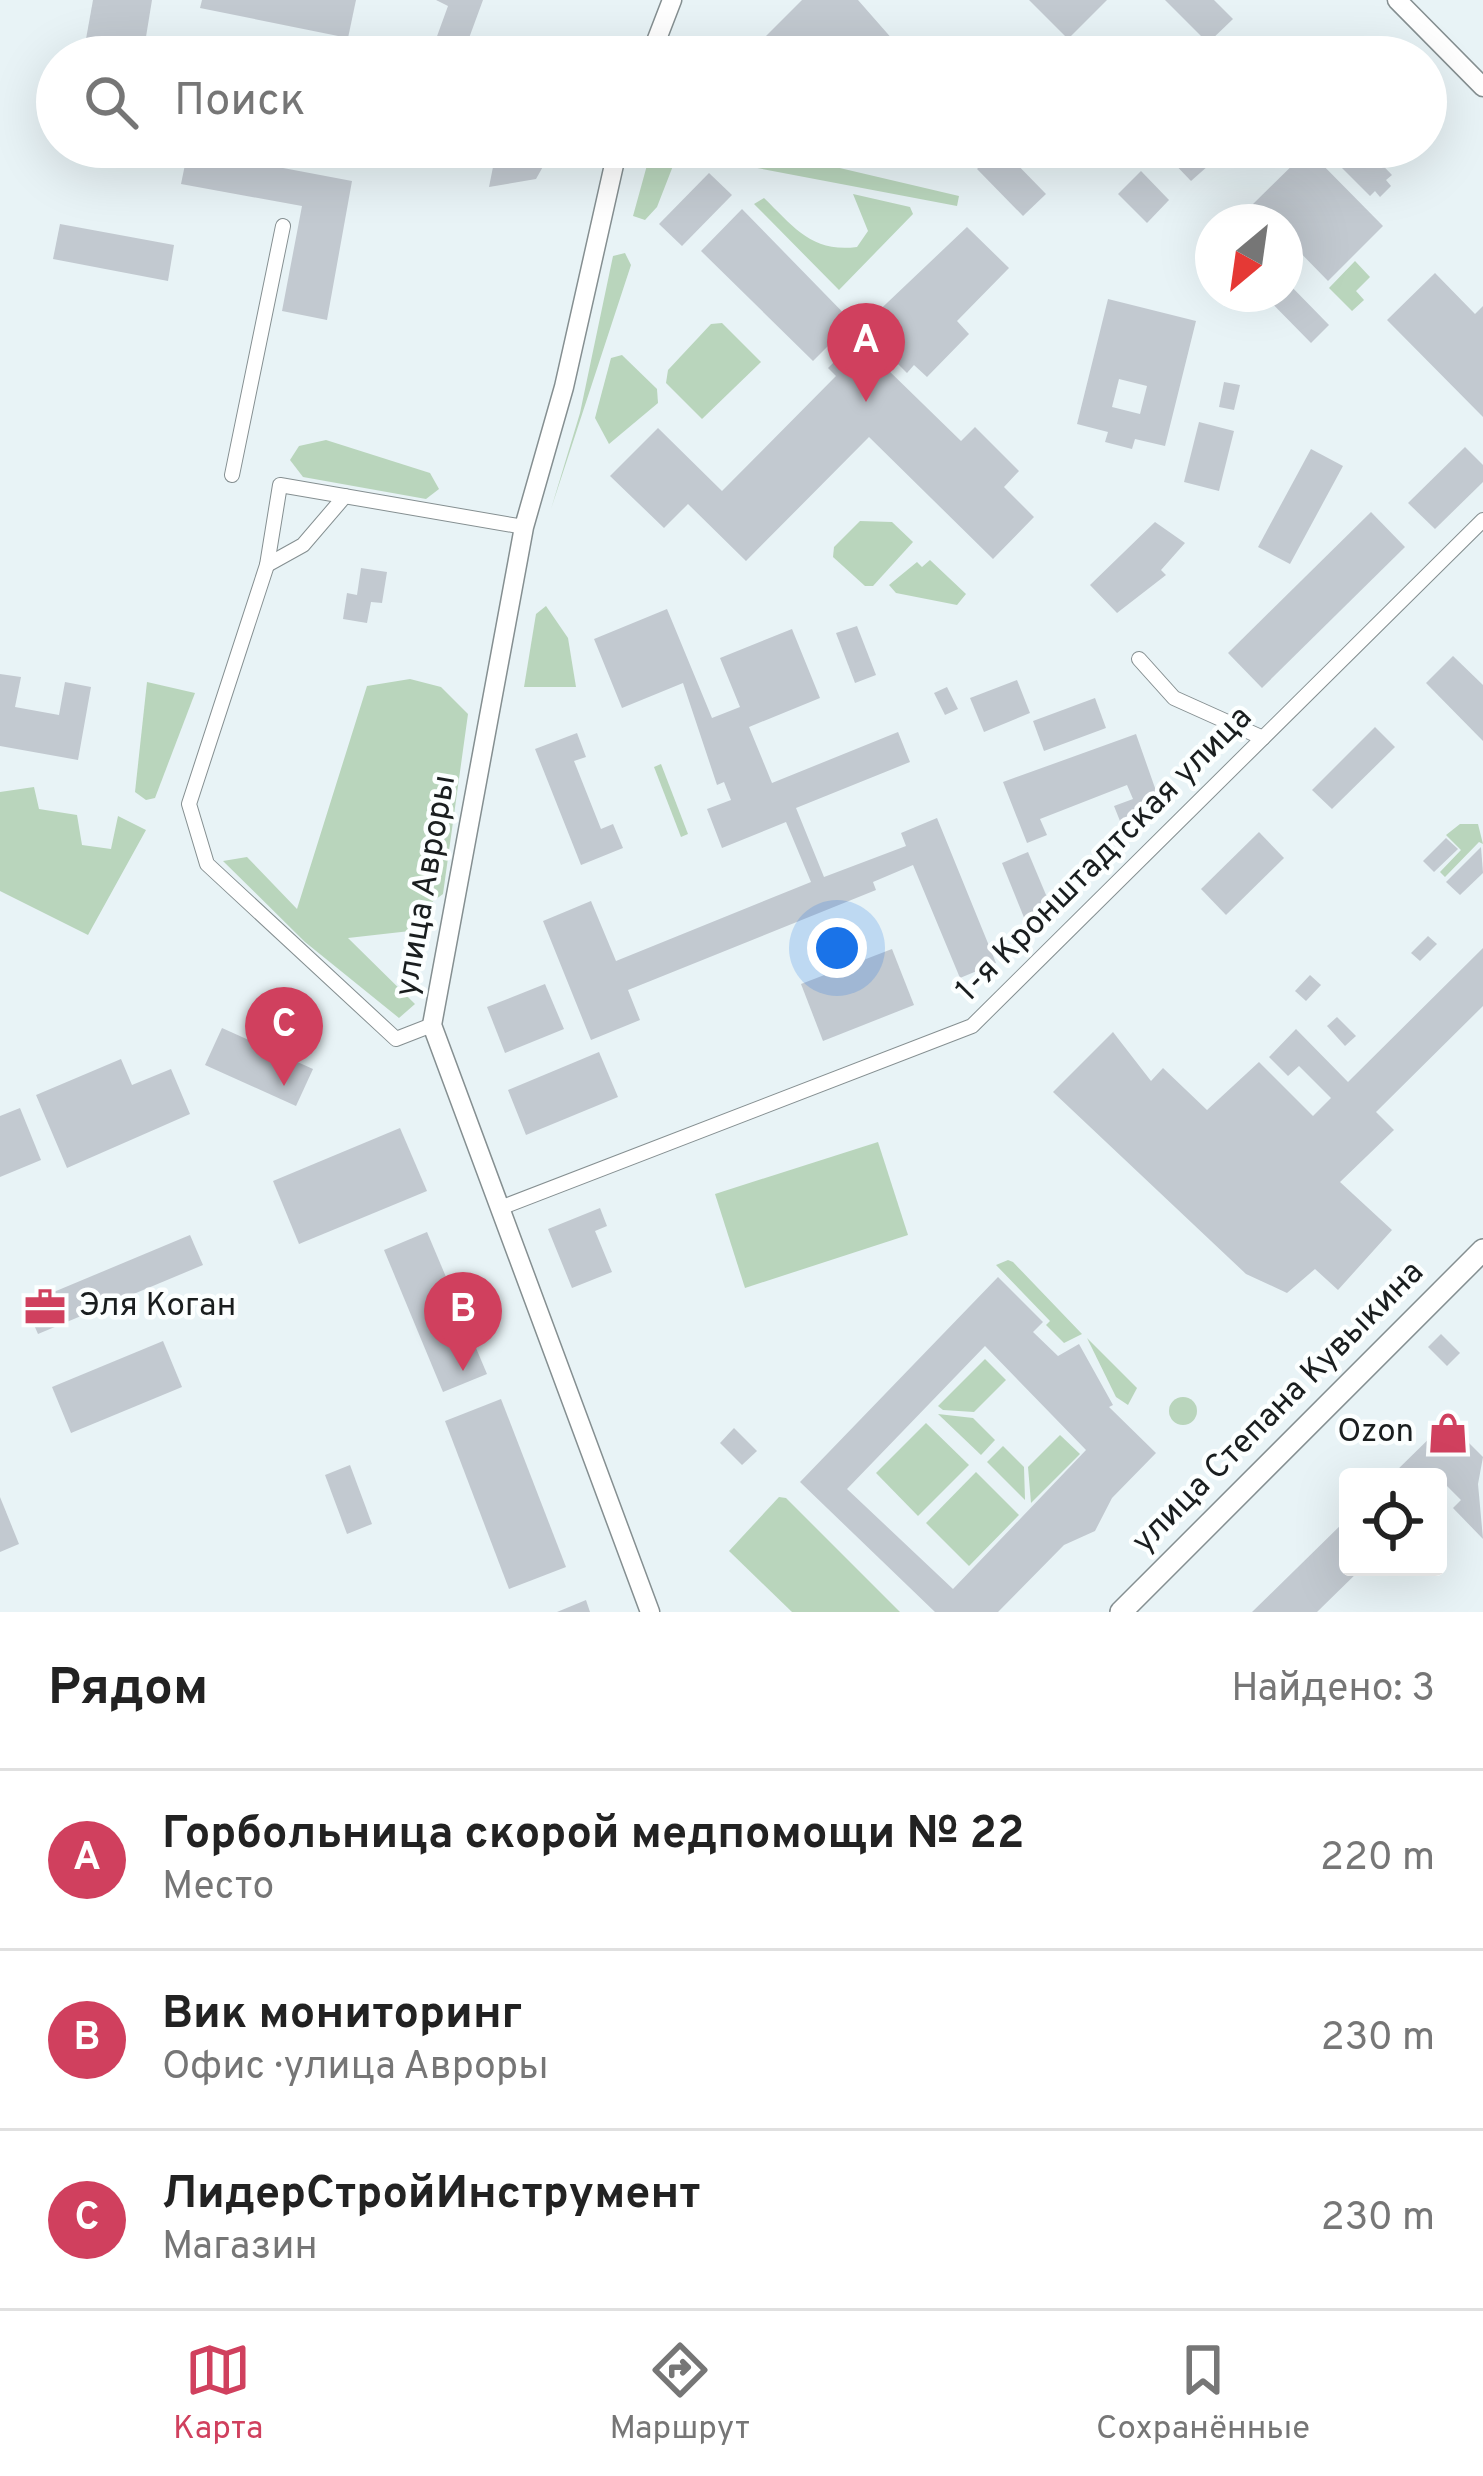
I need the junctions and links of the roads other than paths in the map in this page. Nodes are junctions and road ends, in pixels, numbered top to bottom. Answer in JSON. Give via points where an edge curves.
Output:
{"nodes":[{"id":1,"x":672,"y":0,"type":"edge"},
{"id":2,"x":1397,"y":0,"type":"edge"},
{"id":3,"x":658,"y":36,"type":"edge"},
{"id":4,"x":1433,"y":36,"type":"edge"},
{"id":5,"x":1447,"y":51,"type":"edge"},
{"id":6,"x":1483,"y":87,"type":"edge"},
{"id":7,"x":613,"y":168,"type":"edge"},
{"id":8,"x":284,"y":226,"type":"dead end"},
{"id":9,"x":232,"y":475,"type":"dead end"},
{"id":10,"x":345,"y":496,"type":"junction"},
{"id":11,"x":1483,"y":520,"type":"edge"},
{"id":12,"x":524,"y":527,"type":"junction"},
{"id":13,"x":267,"y":565,"type":"junction"},
{"id":14,"x":1139,"y":659,"type":"dead end"},
{"id":15,"x":1263,"y":738,"type":"junction"},
{"id":16,"x":432,"y":1025,"type":"junction"},
{"id":17,"x":500,"y":1208,"type":"junction"},
{"id":18,"x":1483,"y":1250,"type":"edge"},
{"id":19,"x":650,"y":1612,"type":"edge"},
{"id":20,"x":1121,"y":1612,"type":"edge"}],
"edges":[{"from":1,"to":3,"type":"street"},
{"from":2,"to":4,"type":"street"},
{"from":5,"to":6,"type":"street"},
{"from":7,"to":12,"type":"street","name":"улица Авроры"},
{"from":8,"to":9,"type":"street"},
{"from":10,"to":12,"type":"street"},
{"from":10,"to":13,"type":"street","via":[[303,545]]},
{"from":10,"to":13,"type":"street","via":[[280,485]]},
{"from":11,"to":15,"type":"street","name":"1-я Кронштадтская улица"},
{"from":12,"to":16,"type":"street","name":"улица Авроры"},
{"from":13,"to":16,"type":"street","via":[[189,804],[207,864],[396,1039]]},
{"from":14,"to":15,"type":"street","via":[[1174,698]]},
{"from":15,"to":17,"type":"street","name":"1-я Кронштадтская улица","via":[[972,1026]]},
{"from":16,"to":17,"type":"street","name":"улица Авроры"},
{"from":17,"to":19,"type":"street","name":"улица Авроры"},
{"from":18,"to":20,"type":"main road","name":"улица Степана Кувыкина"}]}
